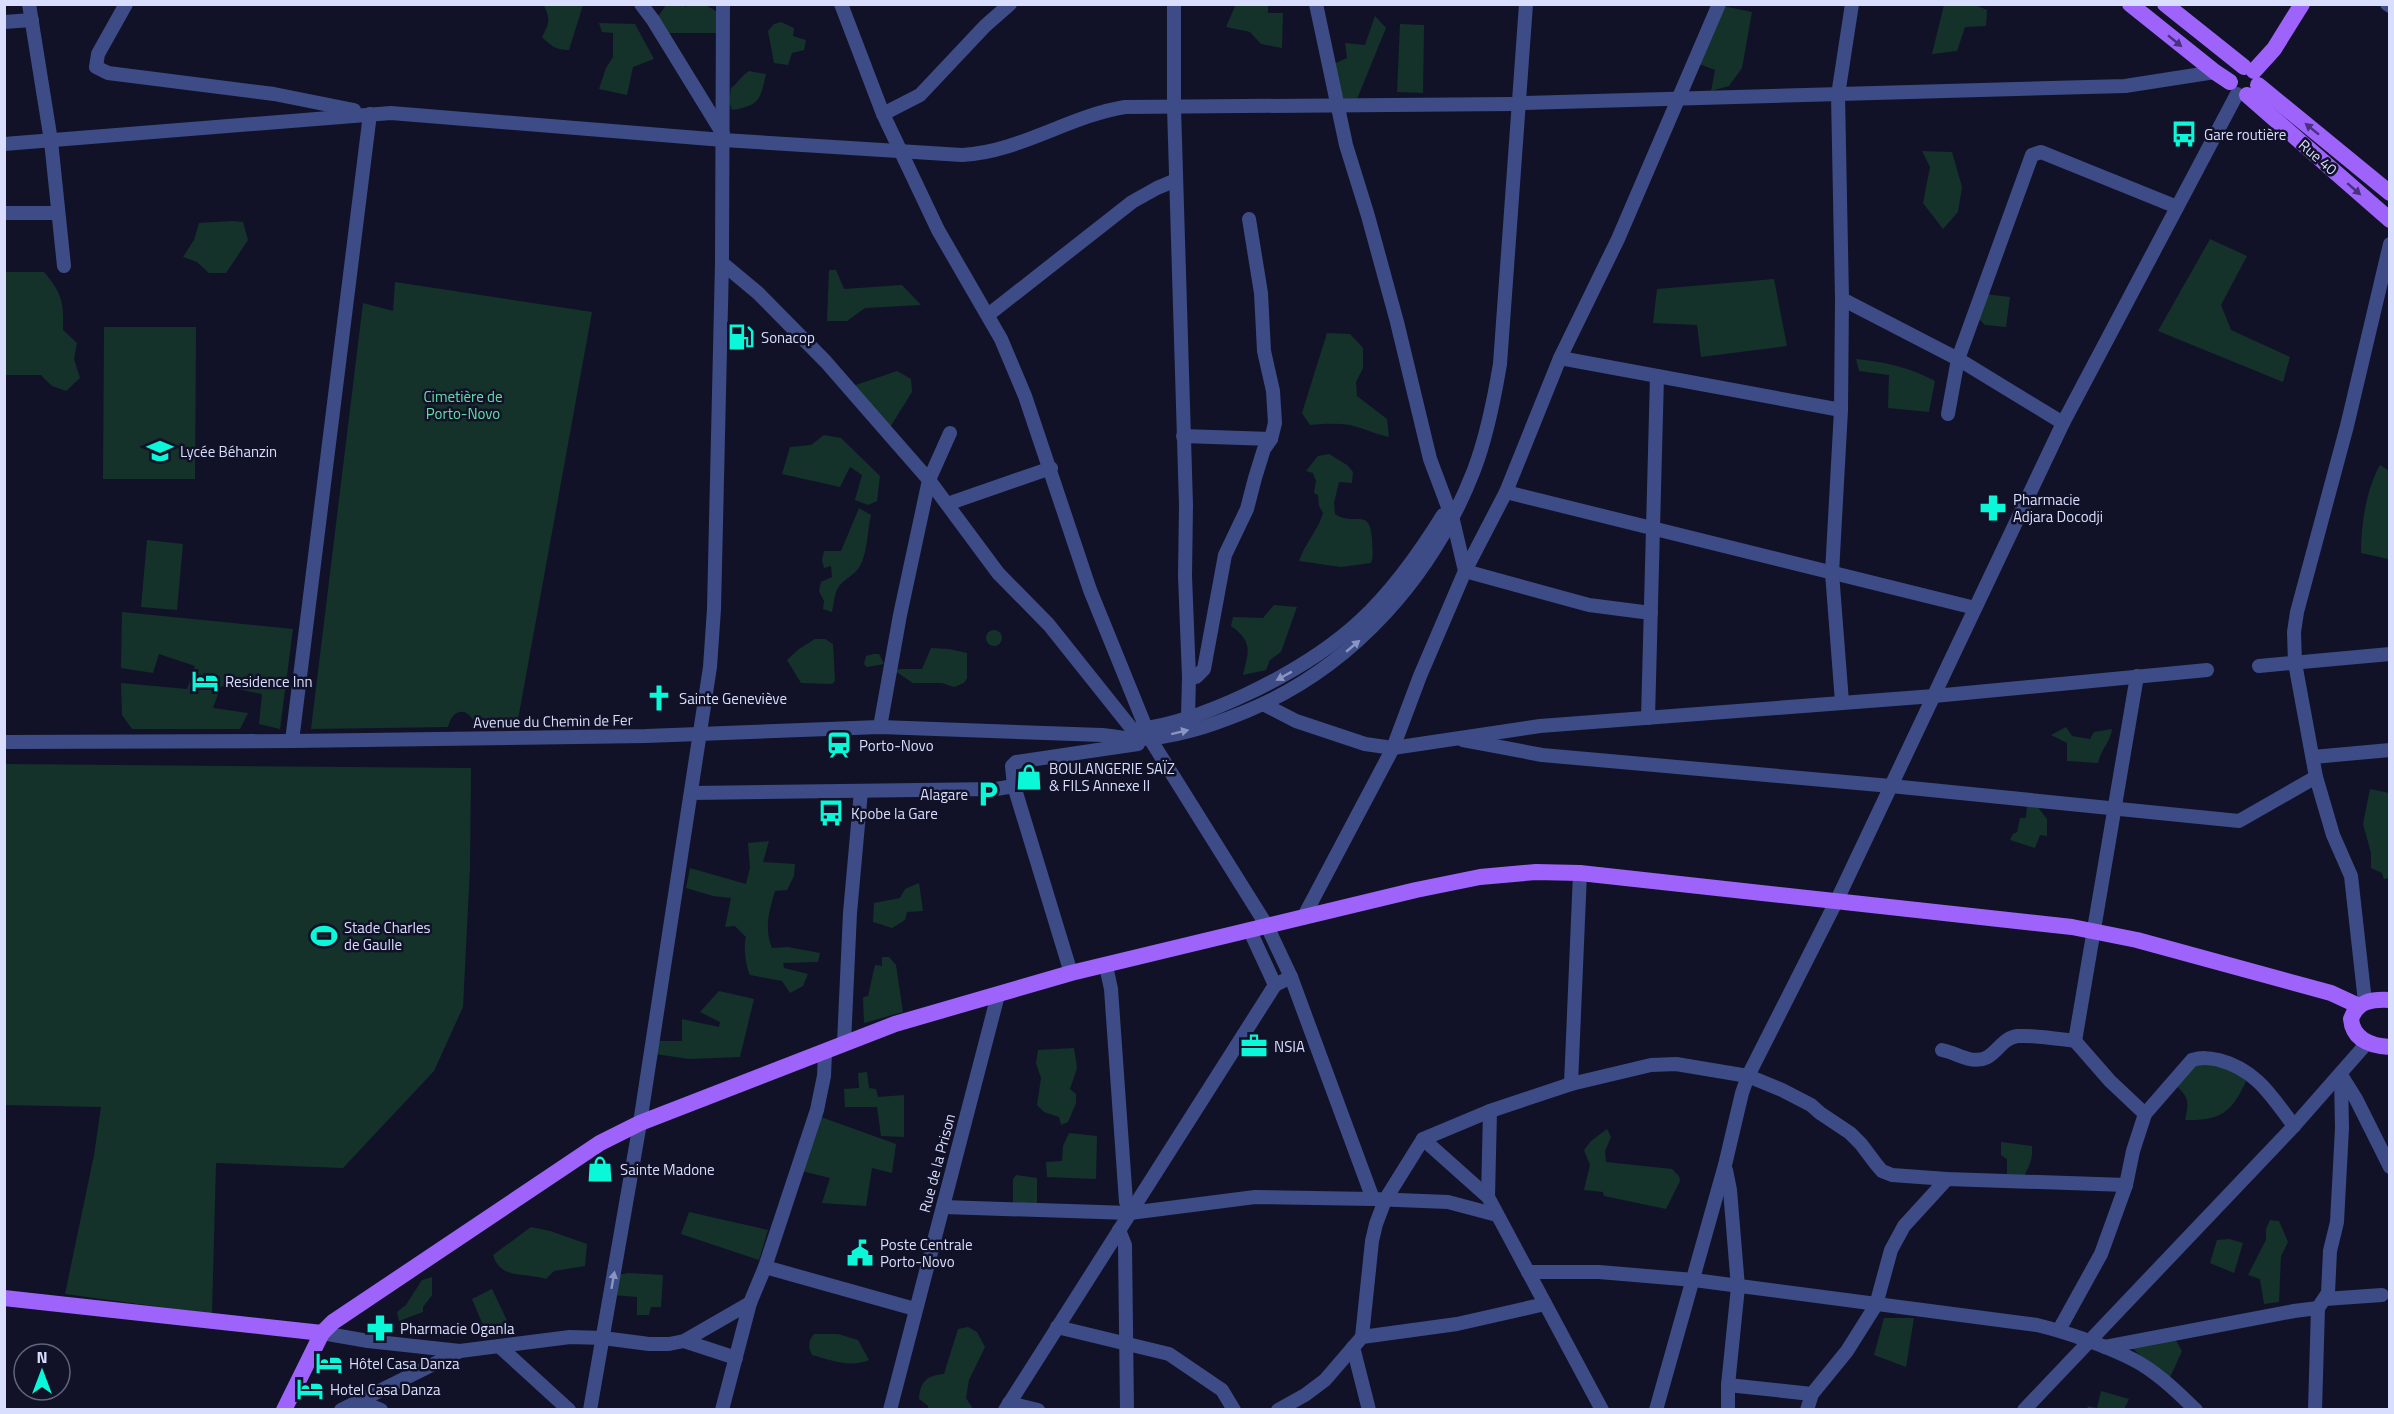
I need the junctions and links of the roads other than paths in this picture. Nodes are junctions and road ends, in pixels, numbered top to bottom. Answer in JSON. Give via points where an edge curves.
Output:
{"nodes":[{"id":1,"x":29,"y":4,"type":"edge"},
{"id":2,"x":126,"y":4,"type":"edge"},
{"id":3,"x":641,"y":4,"type":"edge"},
{"id":4,"x":723,"y":4,"type":"edge"},
{"id":5,"x":841,"y":4,"type":"edge"},
{"id":6,"x":1010,"y":4,"type":"edge"},
{"id":7,"x":1174,"y":4,"type":"edge"},
{"id":8,"x":1316,"y":4,"type":"edge"},
{"id":9,"x":1518,"y":4,"type":"edge"},
{"id":10,"x":1526,"y":4,"type":"edge"},
{"id":11,"x":1719,"y":4,"type":"edge"},
{"id":12,"x":1852,"y":4,"type":"edge"},
{"id":13,"x":2130,"y":4,"type":"edge"},
{"id":14,"x":2165,"y":4,"type":"edge"},
{"id":15,"x":2302,"y":4,"type":"edge"},
{"id":16,"x":32,"y":20,"type":"junction"},
{"id":17,"x":4,"y":22,"type":"edge"},
{"id":18,"x":2215,"y":72,"type":"junction"},
{"id":19,"x":2245,"y":82,"type":"junction"},
{"id":20,"x":1838,"y":95,"type":"junction"},
{"id":21,"x":1679,"y":99,"type":"junction"},
{"id":22,"x":1516,"y":103,"type":"junction"},
{"id":23,"x":1337,"y":106,"type":"junction"},
{"id":24,"x":1174,"y":107,"type":"junction"},
{"id":25,"x":370,"y":114,"type":"junction"},
{"id":26,"x":883,"y":114,"type":"junction"},
{"id":27,"x":723,"y":137,"type":"junction"},
{"id":28,"x":51,"y":141,"type":"junction"},
{"id":29,"x":4,"y":144,"type":"edge"},
{"id":30,"x":902,"y":152,"type":"junction"},
{"id":31,"x":1176,"y":180,"type":"junction"},
{"id":32,"x":2390,"y":193,"type":"edge"},
{"id":33,"x":2177,"y":207,"type":"junction"},
{"id":34,"x":4,"y":213,"type":"edge"},
{"id":35,"x":58,"y":213,"type":"junction"},
{"id":36,"x":1249,"y":219,"type":"dead end"},
{"id":37,"x":2390,"y":220,"type":"edge"},
{"id":38,"x":2390,"y":244,"type":"edge"},
{"id":39,"x":722,"y":263,"type":"junction"},
{"id":40,"x":64,"y":266,"type":"dead end"},
{"id":41,"x":1842,"y":299,"type":"junction"},
{"id":42,"x":988,"y":315,"type":"junction"},
{"id":43,"x":1560,"y":358,"type":"junction"},
{"id":44,"x":1958,"y":359,"type":"junction"},
{"id":45,"x":1657,"y":376,"type":"junction"},
{"id":46,"x":1841,"y":410,"type":"junction"},
{"id":47,"x":1947,"y":414,"type":"dead end"},
{"id":48,"x":2063,"y":423,"type":"junction"},
{"id":49,"x":951,"y":433,"type":"dead end"},
{"id":50,"x":1183,"y":436,"type":"junction"},
{"id":51,"x":1271,"y":439,"type":"junction"},
{"id":52,"x":1051,"y":468,"type":"junction"},
{"id":53,"x":929,"y":480,"type":"junction"},
{"id":54,"x":1506,"y":492,"type":"junction"},
{"id":55,"x":947,"y":504,"type":"junction"},
{"id":56,"x":1450,"y":512,"type":"junction"},
{"id":57,"x":1653,"y":528,"type":"junction"},
{"id":58,"x":1465,"y":571,"type":"junction"},
{"id":59,"x":1832,"y":573,"type":"junction"},
{"id":60,"x":1975,"y":608,"type":"junction"},
{"id":61,"x":1650,"y":613,"type":"junction"},
{"id":62,"x":2390,"y":654,"type":"edge"},
{"id":63,"x":2295,"y":663,"type":"junction"},
{"id":64,"x":2259,"y":666,"type":"dead end"},
{"id":65,"x":2207,"y":670,"type":"dead end"},
{"id":66,"x":2137,"y":676,"type":"junction"},
{"id":67,"x":1189,"y":677,"type":"junction"},
{"id":68,"x":1934,"y":696,"type":"junction"},
{"id":69,"x":1842,"y":702,"type":"junction"},
{"id":70,"x":1263,"y":704,"type":"junction"},
{"id":71,"x":1188,"y":717,"type":"junction"},
{"id":72,"x":1648,"y":718,"type":"junction"},
{"id":73,"x":880,"y":727,"type":"junction"},
{"id":74,"x":1145,"y":734,"type":"junction"},
{"id":75,"x":701,"y":735,"type":"junction"},
{"id":76,"x":1102,"y":735,"type":"junction"},
{"id":77,"x":1455,"y":739,"type":"junction"},
{"id":78,"x":292,"y":741,"type":"junction"},
{"id":79,"x":4,"y":742,"type":"edge"},
{"id":80,"x":1393,"y":748,"type":"junction"},
{"id":81,"x":2390,"y":750,"type":"edge"},
{"id":82,"x":2313,"y":757,"type":"junction"},
{"id":83,"x":2316,"y":777,"type":"junction"},
{"id":84,"x":1014,"y":786,"type":"junction"},
{"id":85,"x":1891,"y":786,"type":"junction"},
{"id":86,"x":861,"y":791,"type":"junction"},
{"id":87,"x":691,"y":793,"type":"junction"},
{"id":88,"x":2115,"y":807,"type":"junction"},
{"id":89,"x":1580,"y":873,"type":"junction"},
{"id":90,"x":1837,"y":900,"type":"junction"},
{"id":91,"x":1303,"y":918,"type":"junction"},
{"id":92,"x":1267,"y":926,"type":"junction"},
{"id":93,"x":1250,"y":931,"type":"junction"},
{"id":94,"x":2094,"y":931,"type":"junction"},
{"id":95,"x":1106,"y":966,"type":"junction"},
{"id":96,"x":1071,"y":973,"type":"junction"},
{"id":97,"x":1291,"y":977,"type":"junction"},
{"id":98,"x":1275,"y":985,"type":"junction"},
{"id":99,"x":999,"y":995,"type":"junction"},
{"id":100,"x":2390,"y":1000,"type":"edge"},
{"id":101,"x":2362,"y":1004,"type":"junction"},
{"id":102,"x":2075,"y":1041,"type":"junction"},
{"id":103,"x":844,"y":1043,"type":"junction"},
{"id":104,"x":2367,"y":1043,"type":"junction"},
{"id":105,"x":2390,"y":1047,"type":"edge"},
{"id":106,"x":1942,"y":1050,"type":"dead end"},
{"id":107,"x":825,"y":1052,"type":"junction"},
{"id":108,"x":2340,"y":1075,"type":"junction"},
{"id":109,"x":1749,"y":1076,"type":"junction"},
{"id":110,"x":1571,"y":1084,"type":"junction"},
{"id":111,"x":1490,"y":1111,"type":"junction"},
{"id":112,"x":2145,"y":1114,"type":"junction"},
{"id":113,"x":640,"y":1123,"type":"junction"},
{"id":114,"x":2294,"y":1126,"type":"junction"},
{"id":115,"x":1423,"y":1139,"type":"junction"},
{"id":116,"x":1725,"y":1165,"type":"junction"},
{"id":117,"x":2390,"y":1167,"type":"edge"},
{"id":118,"x":1947,"y":1179,"type":"junction"},
{"id":119,"x":2126,"y":1185,"type":"junction"},
{"id":120,"x":1488,"y":1197,"type":"junction"},
{"id":121,"x":1379,"y":1199,"type":"junction"},
{"id":122,"x":943,"y":1207,"type":"junction"},
{"id":123,"x":1131,"y":1211,"type":"junction"},
{"id":124,"x":1497,"y":1215,"type":"junction"},
{"id":125,"x":1119,"y":1230,"type":"junction"},
{"id":126,"x":765,"y":1267,"type":"junction"},
{"id":127,"x":1528,"y":1272,"type":"junction"},
{"id":128,"x":1694,"y":1280,"type":"junction"},
{"id":129,"x":1738,"y":1287,"type":"junction"},
{"id":130,"x":2382,"y":1295,"type":"dead end"},
{"id":131,"x":4,"y":1298,"type":"edge"},
{"id":132,"x":750,"y":1303,"type":"junction"},
{"id":133,"x":1545,"y":1304,"type":"junction"},
{"id":134,"x":2321,"y":1304,"type":"junction"},
{"id":135,"x":1876,"y":1305,"type":"junction"},
{"id":136,"x":915,"y":1309,"type":"junction"},
{"id":137,"x":1057,"y":1327,"type":"junction"},
{"id":138,"x":2059,"y":1330,"type":"junction"},
{"id":139,"x":322,"y":1333,"type":"junction"},
{"id":140,"x":603,"y":1338,"type":"junction"},
{"id":141,"x":684,"y":1341,"type":"junction"},
{"id":142,"x":1358,"y":1342,"type":"junction"},
{"id":143,"x":2089,"y":1342,"type":"junction"},
{"id":144,"x":1127,"y":1344,"type":"junction"},
{"id":145,"x":499,"y":1346,"type":"junction"},
{"id":146,"x":2103,"y":1347,"type":"junction"},
{"id":147,"x":460,"y":1351,"type":"junction"},
{"id":148,"x":736,"y":1358,"type":"junction"},
{"id":149,"x":1728,"y":1385,"type":"junction"},
{"id":150,"x":1812,"y":1394,"type":"junction"},
{"id":151,"x":359,"y":1401,"type":"junction"},
{"id":152,"x":1007,"y":1406,"type":"edge"},
{"id":153,"x":284,"y":1410,"type":"edge"},
{"id":154,"x":341,"y":1410,"type":"edge"},
{"id":155,"x":381,"y":1410,"type":"edge"},
{"id":156,"x":569,"y":1410,"type":"edge"},
{"id":157,"x":590,"y":1410,"type":"edge"},
{"id":158,"x":722,"y":1410,"type":"edge"},
{"id":159,"x":890,"y":1410,"type":"edge"},
{"id":160,"x":1038,"y":1410,"type":"edge"},
{"id":161,"x":1127,"y":1410,"type":"edge"},
{"id":162,"x":1234,"y":1410,"type":"edge"},
{"id":163,"x":1278,"y":1410,"type":"edge"},
{"id":164,"x":1369,"y":1410,"type":"edge"},
{"id":165,"x":1602,"y":1410,"type":"edge"},
{"id":166,"x":1656,"y":1410,"type":"edge"},
{"id":167,"x":1728,"y":1410,"type":"edge"},
{"id":168,"x":1808,"y":1410,"type":"edge"},
{"id":169,"x":2024,"y":1410,"type":"edge"},
{"id":170,"x":2196,"y":1410,"type":"edge"},
{"id":171,"x":2315,"y":1410,"type":"edge"}],
"edges":[{"from":1,"to":16,"type":"street"},
{"from":2,"to":25,"type":"street","via":[[98,54],[99,70],[274,94]]},
{"from":3,"to":27,"type":"street"},
{"from":4,"to":27,"type":"street"},
{"from":5,"to":26,"type":"street"},
{"from":6,"to":26,"type":"street","via":[[920,95]]},
{"from":7,"to":24,"type":"street"},
{"from":8,"to":23,"type":"street"},
{"from":9,"to":22,"type":"street"},
{"from":10,"to":22,"type":"street"},
{"from":11,"to":21,"type":"street"},
{"from":12,"to":20,"type":"street"},
{"from":13,"to":18,"type":"main road","one_way":true},
{"from":14,"to":19,"type":"main road"},
{"from":15,"to":19,"type":"main road","via":[[2266,59]]},
{"from":16,"to":17,"type":"street"},
{"from":16,"to":28,"type":"street"},
{"from":18,"to":19,"type":"main road"},
{"from":18,"to":20,"type":"street","via":[[2125,86]]},
{"from":32,"to":19,"type":"main road","name":"Rue 40","one_way":true},
{"from":19,"to":33,"type":"street"},
{"from":19,"to":37,"type":"main road","name":"Rue 40","one_way":true},
{"from":20,"to":21,"type":"street"},
{"from":20,"to":41,"type":"street"},
{"from":21,"to":22,"type":"street"},
{"from":21,"to":43,"type":"street","via":[[1618,239]]},
{"from":22,"to":23,"type":"street"},
{"from":22,"to":56,"type":"street","via":[[1495,363],[1475,451]]},
{"from":23,"to":24,"type":"street"},
{"from":23,"to":56,"type":"street","via":[[1430,459]]},
{"from":24,"to":30,"type":"street","via":[[1114,109],[1000,150],[977,154]]},
{"from":24,"to":31,"type":"street"},
{"from":25,"to":27,"type":"street"},
{"from":25,"to":28,"type":"street"},
{"from":25,"to":78,"type":"street"},
{"from":26,"to":30,"type":"street"},
{"from":27,"to":30,"type":"street"},
{"from":27,"to":39,"type":"street"},
{"from":28,"to":29,"type":"street"},
{"from":28,"to":35,"type":"street"},
{"from":30,"to":42,"type":"street","via":[[938,230]]},
{"from":31,"to":42,"type":"street","via":[[1117,213]]},
{"from":31,"to":50,"type":"street"},
{"from":33,"to":44,"type":"street","via":[[2041,152],[2032,155]]},
{"from":33,"to":48,"type":"street"},
{"from":34,"to":35,"type":"street"},
{"from":35,"to":40,"type":"street"},
{"from":36,"to":51,"type":"street","via":[[1261,293],[1264,351],[1276,410]]},
{"from":38,"to":63,"type":"street","via":[[2348,426],[2297,612]]},
{"from":39,"to":53,"type":"street","via":[[758,293],[826,362]]},
{"from":39,"to":75,"type":"street","via":[[714,609]]},
{"from":41,"to":44,"type":"street"},
{"from":41,"to":46,"type":"street"},
{"from":42,"to":52,"type":"street","via":[[1025,396]]},
{"from":43,"to":45,"type":"street"},
{"from":43,"to":54,"type":"street"},
{"from":44,"to":47,"type":"street"},
{"from":44,"to":48,"type":"street"},
{"from":45,"to":46,"type":"street"},
{"from":45,"to":57,"type":"street"},
{"from":46,"to":59,"type":"street"},
{"from":48,"to":60,"type":"street"},
{"from":49,"to":53,"type":"street"},
{"from":50,"to":51,"type":"street"},
{"from":50,"to":67,"type":"street"},
{"from":51,"to":67,"type":"street","via":[[1264,449],[1247,509],[1225,555],[1204,669],[1196,677]]},
{"from":52,"to":55,"type":"street"},
{"from":52,"to":74,"type":"street","via":[[1090,590]]},
{"from":53,"to":55,"type":"street"},
{"from":53,"to":73,"type":"street"},
{"from":54,"to":57,"type":"street"},
{"from":54,"to":58,"type":"street"},
{"from":55,"to":74,"type":"street","via":[[998,573]]},
{"from":56,"to":58,"type":"street"},
{"from":70,"to":56,"type":"street","one_way":true,"via":[[1332,663],[1384,617],[1421,568]]},
{"from":56,"to":71,"type":"street","one_way":true,"via":[[1397,584],[1347,635],[1282,678],[1223,706]]},
{"from":57,"to":59,"type":"street"},
{"from":57,"to":61,"type":"street"},
{"from":58,"to":61,"type":"street","via":[[1578,603]]},
{"from":58,"to":80,"type":"street"},
{"from":59,"to":60,"type":"street"},
{"from":59,"to":69,"type":"street"},
{"from":60,"to":68,"type":"street"},
{"from":61,"to":72,"type":"street"},
{"from":62,"to":63,"type":"street"},
{"from":63,"to":64,"type":"street"},
{"from":63,"to":82,"type":"street"},
{"from":65,"to":66,"type":"street"},
{"from":66,"to":68,"type":"street"},
{"from":66,"to":88,"type":"street"},
{"from":67,"to":71,"type":"street"},
{"from":68,"to":69,"type":"street"},
{"from":68,"to":85,"type":"street"},
{"from":69,"to":72,"type":"street"},
{"from":74,"to":70,"type":"street","one_way":true,"via":[[1171,734]]},
{"from":70,"to":80,"type":"street","via":[[1296,721],[1365,744]]},
{"from":71,"to":74,"type":"street"},
{"from":72,"to":77,"type":"street","via":[[1511,729]]},
{"from":73,"to":75,"type":"street","name":"Avenue du Chemin de Fer"},
{"from":73,"to":76,"type":"street","name":"Avenue du Chemin de Fer"},
{"from":74,"to":76,"type":"street"},
{"from":74,"to":76,"type":"street","via":[[1134,739]]},
{"from":74,"to":84,"type":"street","via":[[1017,762],[1011,772]]},
{"from":74,"to":92,"type":"street"},
{"from":75,"to":78,"type":"street","name":"Avenue du Chemin de Fer"},
{"from":75,"to":87,"type":"street"},
{"from":77,"to":80,"type":"street"},
{"from":77,"to":85,"type":"street","via":[[1542,755]]},
{"from":78,"to":79,"type":"street","name":"Avenue du Chemin de Fer"},
{"from":80,"to":91,"type":"street"},
{"from":81,"to":82,"type":"street"},
{"from":82,"to":83,"type":"street"},
{"from":83,"to":88,"type":"street","via":[[2239,821]]},
{"from":83,"to":101,"type":"street","via":[[2350,876]]},
{"from":84,"to":86,"type":"street"},
{"from":84,"to":96,"type":"street"},
{"from":85,"to":88,"type":"street"},
{"from":85,"to":90,"type":"street"},
{"from":86,"to":87,"type":"street"},
{"from":86,"to":103,"type":"street"},
{"from":87,"to":113,"type":"street"},
{"from":88,"to":94,"type":"street"},
{"from":89,"to":90,"type":"main road"},
{"from":89,"to":91,"type":"main road","via":[[1480,877]]},
{"from":89,"to":110,"type":"street"},
{"from":90,"to":94,"type":"main road"},
{"from":90,"to":109,"type":"street"},
{"from":91,"to":92,"type":"main road"},
{"from":92,"to":93,"type":"main road"},
{"from":92,"to":97,"type":"street"},
{"from":93,"to":95,"type":"main road"},
{"from":93,"to":98,"type":"street"},
{"from":94,"to":101,"type":"main road"},
{"from":94,"to":102,"type":"street"},
{"from":95,"to":96,"type":"main road"},
{"from":95,"to":123,"type":"street","via":[[1111,989],[1126,1202]]},
{"from":96,"to":99,"type":"main road"},
{"from":97,"to":98,"type":"street"},
{"from":97,"to":121,"type":"street"},
{"from":98,"to":123,"type":"street"},
{"from":99,"to":103,"type":"main road","via":[[895,1024]]},
{"from":99,"to":122,"type":"street","name":"Rue de la Prison"},
{"from":100,"to":101,"type":"main road"},
{"from":101,"to":104,"type":"main road","via":[[2354,1012],[2352,1027]]},
{"from":102,"to":106,"type":"street","via":[[2018,1036],[2003,1043],[1990,1057],[1981,1059]]},
{"from":102,"to":112,"type":"street"},
{"from":103,"to":107,"type":"main road"},
{"from":104,"to":105,"type":"main road"},
{"from":104,"to":108,"type":"street"},
{"from":107,"to":113,"type":"main road"},
{"from":107,"to":126,"type":"street","via":[[818,1110]]},
{"from":108,"to":114,"type":"street"},
{"from":108,"to":117,"type":"street"},
{"from":108,"to":134,"type":"street","via":[[2342,1128],[2337,1222],[2330,1251],[2330,1284]]},
{"from":109,"to":110,"type":"street","via":[[1656,1064]]},
{"from":109,"to":116,"type":"street"},
{"from":109,"to":118,"type":"street","via":[[1811,1105],[1850,1133],[1882,1171]]},
{"from":110,"to":111,"type":"street"},
{"from":111,"to":115,"type":"street"},
{"from":111,"to":120,"type":"street"},
{"from":112,"to":114,"type":"street","via":[[2192,1060],[2210,1058],[2255,1076]]},
{"from":112,"to":119,"type":"street"},
{"from":113,"to":139,"type":"main road","via":[[600,1143],[351,1309]]},
{"from":140,"to":113,"type":"street","one_way":true},
{"from":114,"to":143,"type":"street"},
{"from":115,"to":120,"type":"street"},
{"from":115,"to":121,"type":"street"},
{"from":116,"to":128,"type":"street"},
{"from":116,"to":129,"type":"street"},
{"from":118,"to":119,"type":"street"},
{"from":118,"to":135,"type":"street","via":[[1904,1226],[1891,1250]]},
{"from":119,"to":138,"type":"street","via":[[2102,1254]]},
{"from":120,"to":124,"type":"street"},
{"from":121,"to":123,"type":"street","via":[[1255,1197]]},
{"from":121,"to":124,"type":"street","via":[[1448,1202]]},
{"from":121,"to":142,"type":"street"},
{"from":122,"to":123,"type":"street"},
{"from":122,"to":136,"type":"street","name":"Rue de la Prison"},
{"from":123,"to":125,"type":"street"},
{"from":124,"to":127,"type":"street"},
{"from":125,"to":137,"type":"street"},
{"from":125,"to":144,"type":"street","via":[[1125,1245]]},
{"from":126,"to":132,"type":"street"},
{"from":126,"to":136,"type":"street"},
{"from":127,"to":128,"type":"street","via":[[1599,1272]]},
{"from":127,"to":133,"type":"street"},
{"from":128,"to":129,"type":"street"},
{"from":128,"to":166,"type":"street"},
{"from":129,"to":135,"type":"street"},
{"from":129,"to":149,"type":"street"},
{"from":130,"to":134,"type":"street"},
{"from":131,"to":139,"type":"main road"},
{"from":132,"to":141,"type":"street"},
{"from":132,"to":148,"type":"street"},
{"from":133,"to":142,"type":"street"},
{"from":133,"to":165,"type":"street"},
{"from":134,"to":146,"type":"street"},
{"from":134,"to":171,"type":"street"},
{"from":135,"to":138,"type":"street"},
{"from":135,"to":150,"type":"street","via":[[1847,1351]]},
{"from":136,"to":159,"type":"street","name":"Rue de la Prison"},
{"from":137,"to":144,"type":"street"},
{"from":137,"to":152,"type":"street"},
{"from":138,"to":143,"type":"street"},
{"from":139,"to":147,"type":"street"},
{"from":139,"to":153,"type":"main road"},
{"from":140,"to":141,"type":"street","via":[[649,1344]]},
{"from":140,"to":145,"type":"street","via":[[557,1337]]},
{"from":140,"to":157,"type":"street"},
{"from":141,"to":148,"type":"street"},
{"from":142,"to":163,"type":"street","via":[[1325,1380]]},
{"from":142,"to":164,"type":"street"},
{"from":143,"to":146,"type":"street"},
{"from":143,"to":169,"type":"street"},
{"from":144,"to":161,"type":"street"},
{"from":144,"to":162,"type":"street","via":[[1177,1358],[1222,1390]]},
{"from":145,"to":147,"type":"street"},
{"from":145,"to":156,"type":"street"},
{"from":146,"to":170,"type":"street","via":[[2142,1364]]},
{"from":147,"to":151,"type":"street"},
{"from":148,"to":158,"type":"street"},
{"from":149,"to":150,"type":"street"},
{"from":149,"to":167,"type":"street"},
{"from":150,"to":168,"type":"street"},
{"from":151,"to":154,"type":"street"},
{"from":151,"to":155,"type":"street"},
{"from":152,"to":160,"type":"street"}]}
